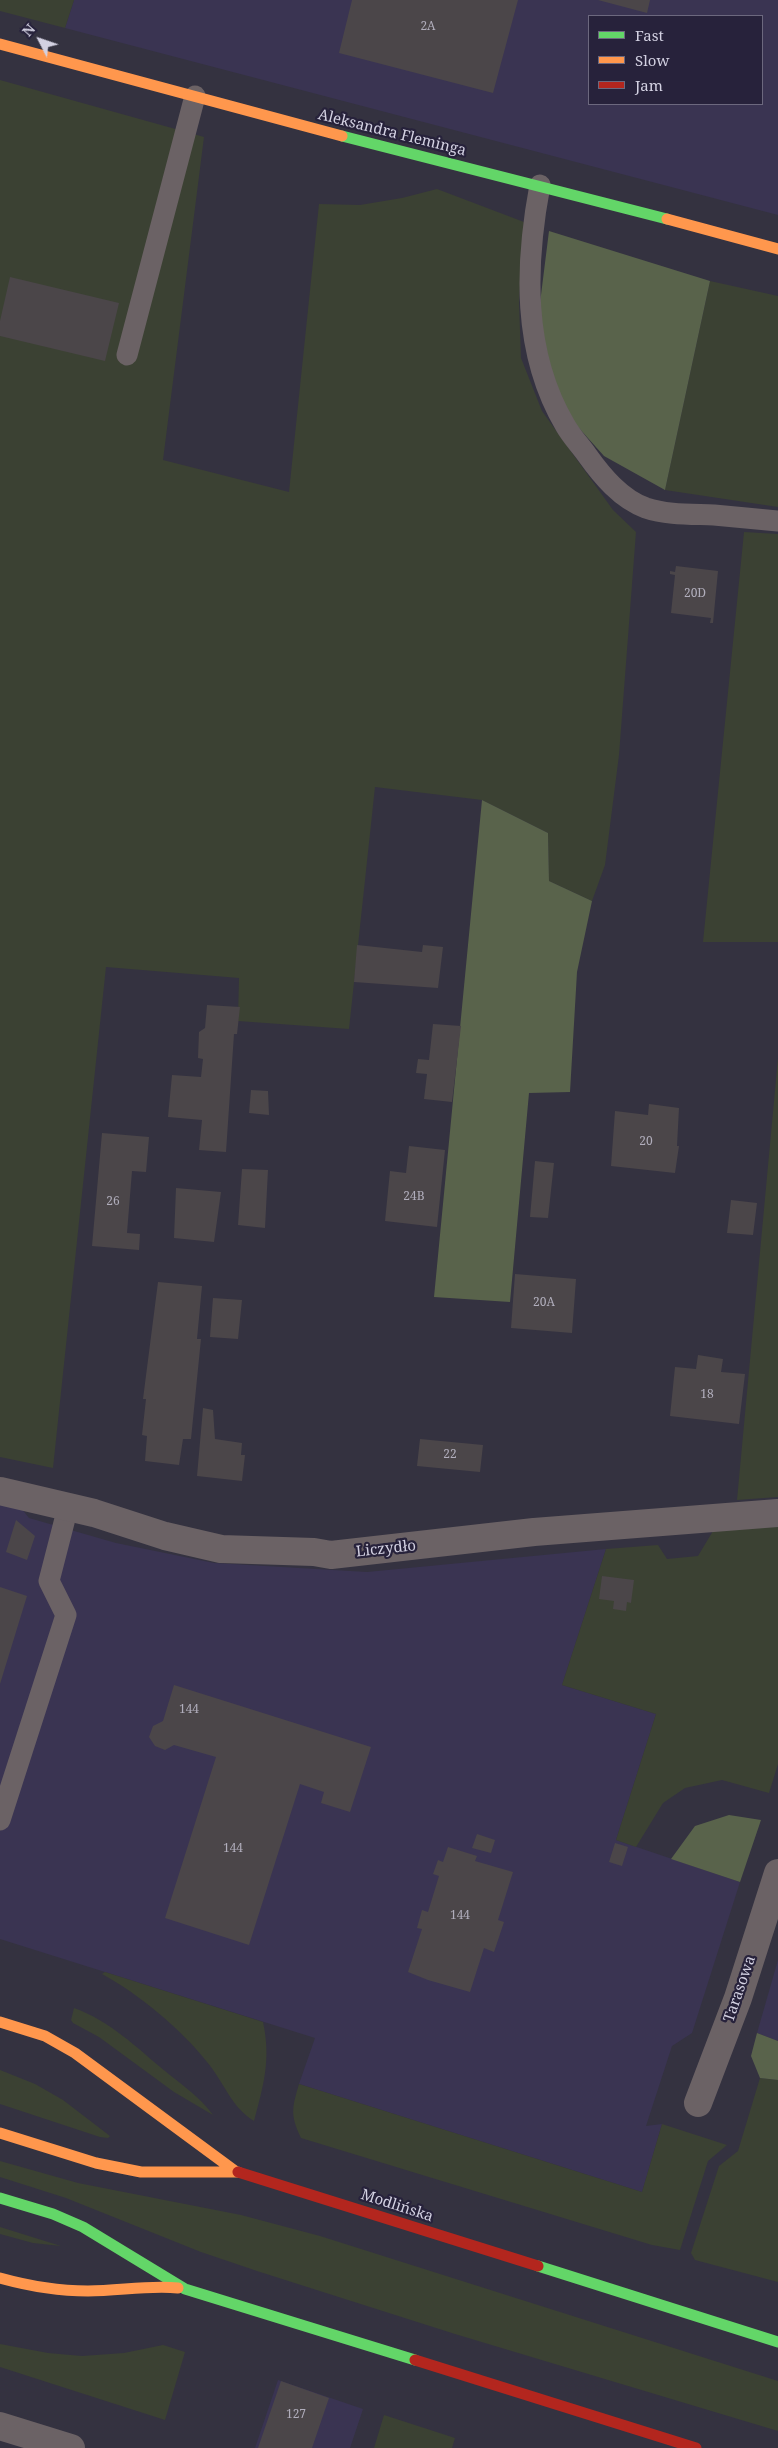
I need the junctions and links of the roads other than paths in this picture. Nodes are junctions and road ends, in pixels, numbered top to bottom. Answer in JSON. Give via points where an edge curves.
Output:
{"nodes":[{"id":1,"x":0,"y":44,"type":"edge"},
{"id":2,"x":195,"y":96,"type":"junction"},
{"id":3,"x":540,"y":185,"type":"junction"},
{"id":4,"x":778,"y":249,"type":"edge"},
{"id":5,"x":127,"y":355,"type":"dead end"},
{"id":6,"x":778,"y":521,"type":"edge"},
{"id":7,"x":0,"y":1491,"type":"edge"},
{"id":8,"x":68,"y":1507,"type":"junction"},
{"id":9,"x":778,"y":1513,"type":"edge"},
{"id":10,"x":0,"y":1820,"type":"edge"},
{"id":11,"x":778,"y":1873,"type":"edge"},
{"id":12,"x":0,"y":2022,"type":"edge"},
{"id":13,"x":698,"y":2104,"type":"dead end"},
{"id":14,"x":0,"y":2133,"type":"edge"},
{"id":15,"x":235,"y":2171,"type":"junction"},
{"id":16,"x":0,"y":2198,"type":"edge"},
{"id":17,"x":0,"y":2278,"type":"edge"},
{"id":18,"x":185,"y":2288,"type":"junction"},
{"id":19,"x":778,"y":2342,"type":"edge"},
{"id":20,"x":0,"y":2426,"type":"edge"},
{"id":21,"x":71,"y":2448,"type":"edge"},
{"id":22,"x":696,"y":2448,"type":"edge"}],
"edges":[{"from":1,"to":2,"type":"main road","name":"Aleksandra Fleminga"},
{"from":2,"to":3,"type":"main road","name":"Aleksandra Fleminga","via":[[265,117]]},
{"from":2,"to":5,"type":"lane"},
{"from":3,"to":4,"type":"main road","name":"Aleksandra Fleminga"},
{"from":3,"to":6,"type":"lane","via":[[531,255],[530,307],[534,348],[548,392],[565,426],[604,478],[646,508],[676,514]]},
{"from":7,"to":8,"type":"street","name":"Liczydło"},
{"from":8,"to":9,"type":"street","name":"Liczydło","via":[[164,1536],[220,1548],[331,1555],[534,1532]]},
{"from":8,"to":10,"type":"lane","via":[[49,1581],[66,1615]]},
{"from":11,"to":13,"type":"street","name":"Tarasowa","via":[[738,1998]]},
{"from":12,"to":15,"type":"main road","via":[[50,2038],[82,2058]]},
{"from":14,"to":15,"type":"main road","name":"Modlińska","via":[[141,2172]]},
{"from":15,"to":19,"type":"main road","name":"Modlińska"},
{"from":16,"to":18,"type":"main road","via":[[59,2216],[82,2227],[163,2278]]},
{"from":17,"to":18,"type":"main road","via":[[62,2290],[154,2286]]},
{"from":18,"to":22,"type":"main road"},
{"from":20,"to":21,"type":"street"}]}
